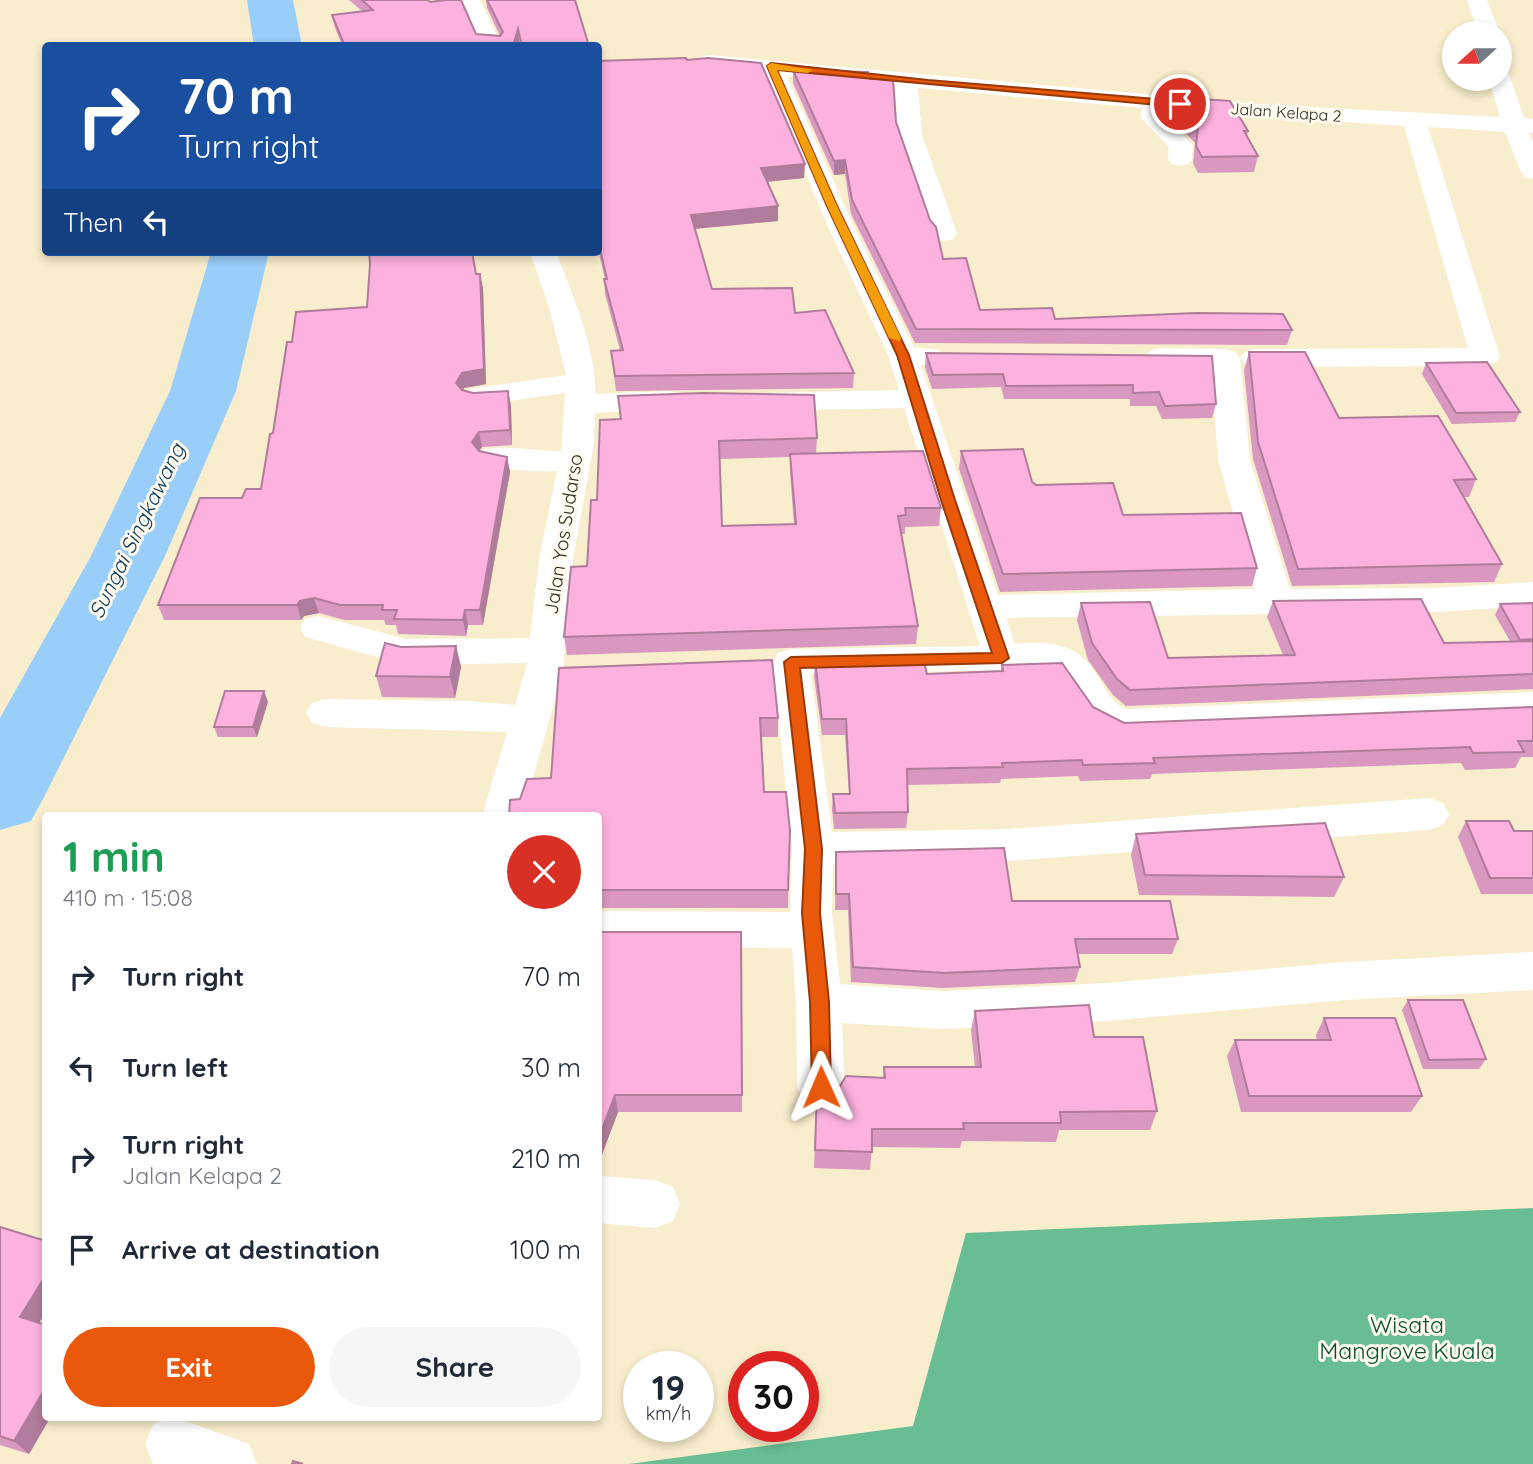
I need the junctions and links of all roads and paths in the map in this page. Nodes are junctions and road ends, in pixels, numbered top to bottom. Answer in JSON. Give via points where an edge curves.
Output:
{"nodes":[{"id":1,"x":470,"y":0,"type":"edge"},
{"id":2,"x":1477,"y":0,"type":"edge"},
{"id":3,"x":1485,"y":21,"type":"edge"},
{"id":4,"x":489,"y":42,"type":"edge"},
{"id":5,"x":685,"y":60,"type":"edge"},
{"id":6,"x":771,"y":66,"type":"junction"},
{"id":7,"x":906,"y":80,"type":"junction"},
{"id":8,"x":1506,"y":91,"type":"edge"},
{"id":9,"x":1154,"y":102,"type":"junction"},
{"id":10,"x":1414,"y":119,"type":"junction"},
{"id":11,"x":1525,"y":134,"type":"edge"},
{"id":12,"x":1181,"y":159,"type":"dead end"},
{"id":13,"x":1533,"y":172,"type":"edge"},
{"id":14,"x":944,"y":233,"type":"dead end"},
{"id":15,"x":544,"y":256,"type":"edge"},
{"id":16,"x":903,"y":355,"type":"junction"},
{"id":17,"x":952,"y":357,"type":"edge"},
{"id":18,"x":1133,"y":357,"type":"edge"},
{"id":19,"x":1225,"y":358,"type":"junction"},
{"id":20,"x":580,"y":393,"type":"junction"},
{"id":21,"x":476,"y":397,"type":"edge"},
{"id":22,"x":705,"y":399,"type":"edge"},
{"id":23,"x":917,"y":399,"type":"junction"},
{"id":24,"x":738,"y":400,"type":"edge"},
{"id":25,"x":492,"y":457,"type":"edge"},
{"id":26,"x":575,"y":460,"type":"junction"},
{"id":27,"x":1533,"y":594,"type":"edge"},
{"id":28,"x":1276,"y":600,"type":"junction"},
{"id":29,"x":986,"y":607,"type":"junction"},
{"id":30,"x":318,"y":628,"type":"dead end"},
{"id":31,"x":1002,"y":658,"type":"junction"},
{"id":32,"x":553,"y":665,"type":"junction"},
{"id":33,"x":1533,"y":706,"type":"edge"},
{"id":34,"x":325,"y":713,"type":"dead end"},
{"id":35,"x":530,"y":720,"type":"junction"},
{"id":36,"x":503,"y":812,"type":"edge"},
{"id":37,"x":1429,"y":814,"type":"dead end"},
{"id":38,"x":813,"y":849,"type":"junction"},
{"id":39,"x":602,"y":929,"type":"edge"},
{"id":40,"x":813,"y":930,"type":"junction"},
{"id":41,"x":1533,"y":971,"type":"edge"},
{"id":42,"x":820,"y":1002,"type":"junction"},
{"id":43,"x":821,"y":1087,"type":"dead end"},
{"id":44,"x":602,"y":1199,"type":"edge"},
{"id":45,"x":655,"y":1203,"type":"dead end"},
{"id":46,"x":174,"y":1442,"type":"edge"},
{"id":47,"x":229,"y":1464,"type":"edge"}],
"edges":[{"from":1,"to":4,"type":"street"},
{"from":2,"to":3,"type":"street"},
{"from":5,"to":6,"type":"street","name":"Jalan Kelapa 2"},
{"from":6,"to":7,"type":"street","name":"Jalan Kelapa 2"},
{"from":6,"to":16,"type":"street"},
{"from":7,"to":9,"type":"street","name":"Jalan Kelapa 2"},
{"from":7,"to":14,"type":"street","via":[[910,135]]},
{"from":8,"to":11,"type":"street"},
{"from":9,"to":10,"type":"street","name":"Jalan Kelapa 2"},
{"from":9,"to":12,"type":"street","via":[[1152,117],[1181,145]]},
{"from":10,"to":11,"type":"street","name":"Jalan Kelapa 2","via":[[1486,124]]},
{"from":10,"to":19,"type":"street","via":[[1485,357]]},
{"from":11,"to":13,"type":"street"},
{"from":15,"to":20,"type":"street","name":"Jalan Yos Sudarso","via":[[563,307]]},
{"from":16,"to":17,"type":"street"},
{"from":16,"to":23,"type":"street"},
{"from":18,"to":19,"type":"street"},
{"from":19,"to":28,"type":"street","via":[[1234,460]]},
{"from":20,"to":21,"type":"street"},
{"from":20,"to":22,"type":"street"},
{"from":20,"to":26,"type":"street","name":"Jalan Yos Sudarso"},
{"from":23,"to":24,"type":"street"},
{"from":23,"to":29,"type":"street"},
{"from":25,"to":26,"type":"street"},
{"from":26,"to":32,"type":"street","name":"Jalan Yos Sudarso","via":[[556,559]]},
{"from":27,"to":28,"type":"street","via":[[1439,600]]},
{"from":28,"to":29,"type":"street"},
{"from":29,"to":31,"type":"street"},
{"from":30,"to":32,"type":"street","via":[[406,652]]},
{"from":31,"to":33,"type":"street","via":[[1057,658],[1068,663],[1097,709],[1120,723]]},
{"from":31,"to":38,"type":"street","via":[[778,663]]},
{"from":32,"to":35,"type":"street","name":"Jalan Yos Sudarso"},
{"from":34,"to":35,"type":"street"},
{"from":35,"to":36,"type":"street","name":"Jalan Yos Sudarso"},
{"from":37,"to":38,"type":"street","via":[[1008,845]]},
{"from":38,"to":40,"type":"street"},
{"from":39,"to":40,"type":"street"},
{"from":40,"to":42,"type":"street"},
{"from":41,"to":42,"type":"street","via":[[942,1010]]},
{"from":42,"to":43,"type":"street"},
{"from":44,"to":45,"type":"street"},
{"from":46,"to":47,"type":"street"}]}
